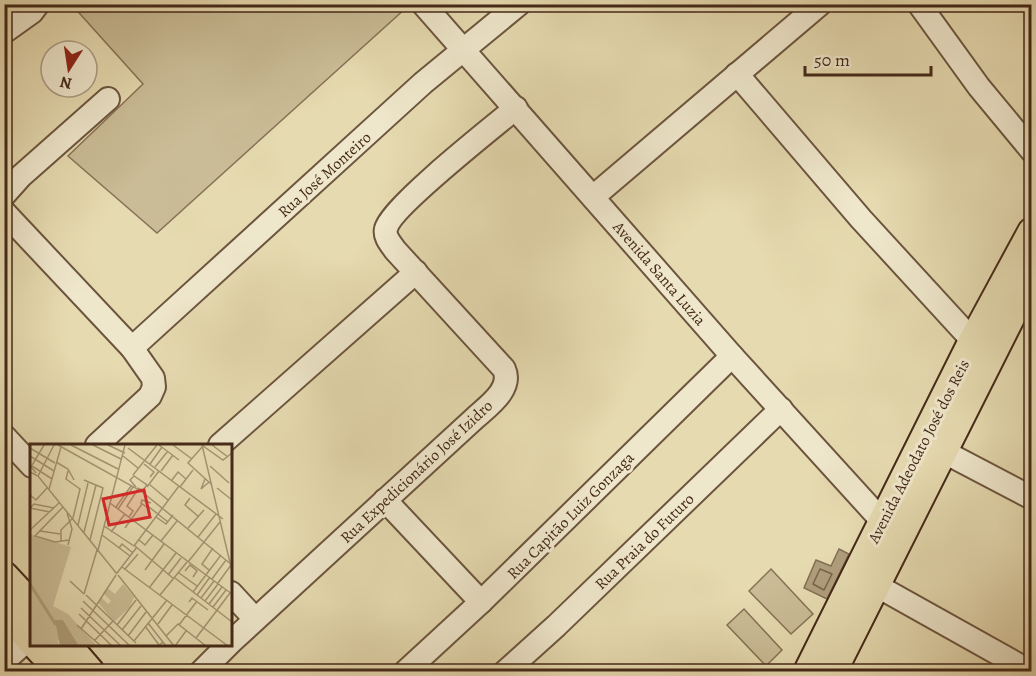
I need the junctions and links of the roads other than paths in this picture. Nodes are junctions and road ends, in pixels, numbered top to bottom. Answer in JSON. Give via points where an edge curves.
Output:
{"nodes":[{"id":1,"x":38,"y":4,"type":"edge"},
{"id":2,"x":423,"y":4,"type":"edge"},
{"id":3,"x":519,"y":4,"type":"edge"},
{"id":4,"x":820,"y":4,"type":"edge"},
{"id":5,"x":919,"y":4,"type":"edge"},
{"id":6,"x":4,"y":32,"type":"edge"},
{"id":7,"x":464,"y":50,"type":"junction"},
{"id":8,"x":736,"y":74,"type":"junction"},
{"id":9,"x":108,"y":99,"type":"dead end"},
{"id":10,"x":516,"y":108,"type":"junction"},
{"id":11,"x":1032,"y":151,"type":"edge"},
{"id":12,"x":593,"y":197,"type":"junction"},
{"id":13,"x":6,"y":211,"type":"edge"},
{"id":14,"x":1032,"y":232,"type":"edge"},
{"id":15,"x":416,"y":272,"type":"junction"},
{"id":16,"x":1032,"y":274,"type":"edge"},
{"id":17,"x":973,"y":341,"type":"junction"},
{"id":18,"x":132,"y":348,"type":"junction"},
{"id":19,"x":732,"y":356,"type":"junction"},
{"id":20,"x":781,"y":409,"type":"junction"},
{"id":21,"x":10,"y":443,"type":"edge"},
{"id":22,"x":98,"y":444,"type":"edge"},
{"id":23,"x":221,"y":444,"type":"edge"},
{"id":24,"x":933,"y":447,"type":"junction"},
{"id":25,"x":30,"y":464,"type":"edge"},
{"id":26,"x":1032,"y":498,"type":"edge"},
{"id":27,"x":385,"y":500,"type":"junction"},
{"id":28,"x":893,"y":528,"type":"junction"},
{"id":29,"x":4,"y":576,"type":"edge"},
{"id":30,"x":866,"y":580,"type":"junction"},
{"id":31,"x":232,"y":594,"type":"edge"},
{"id":32,"x":481,"y":602,"type":"junction"},
{"id":33,"x":30,"y":604,"type":"edge"},
{"id":34,"x":4,"y":610,"type":"edge"},
{"id":35,"x":255,"y":618,"type":"junction"},
{"id":36,"x":30,"y":638,"type":"edge"},
{"id":37,"x":232,"y":641,"type":"edge"},
{"id":38,"x":30,"y":642,"type":"edge"},
{"id":39,"x":37,"y":646,"type":"edge"},
{"id":40,"x":67,"y":646,"type":"edge"},
{"id":41,"x":227,"y":646,"type":"edge"},
{"id":42,"x":4,"y":661,"type":"edge"},
{"id":43,"x":61,"y":672,"type":"edge"},
{"id":44,"x":90,"y":672,"type":"edge"},
{"id":45,"x":201,"y":672,"type":"edge"},
{"id":46,"x":405,"y":672,"type":"edge"},
{"id":47,"x":505,"y":672,"type":"edge"},
{"id":48,"x":808,"y":672,"type":"edge"},
{"id":49,"x":832,"y":672,"type":"edge"},
{"id":50,"x":1030,"y":672,"type":"edge"}],
"edges":[{"from":1,"to":6,"type":"street"},
{"from":2,"to":7,"type":"street","name":"Avenida Santa Luzia"},
{"from":3,"to":7,"type":"street","name":"Rua José Monteiro"},
{"from":4,"to":8,"type":"street"},
{"from":5,"to":11,"type":"street","via":[[979,87]]},
{"from":7,"to":10,"type":"street","name":"Avenida Santa Luzia"},
{"from":7,"to":18,"type":"street","name":"Rua José Monteiro"},
{"from":8,"to":12,"type":"street"},
{"from":8,"to":17,"type":"street"},
{"from":9,"to":13,"type":"street","via":[[21,176]]},
{"from":10,"to":12,"type":"street","name":"Avenida Santa Luzia"},
{"from":10,"to":15,"type":"street","name":"Rua Expedicionário José Izidro","via":[[410,198],[388,222],[389,242]]},
{"from":12,"to":19,"type":"street","name":"Avenida Santa Luzia"},
{"from":13,"to":18,"type":"street"},
{"from":14,"to":17,"type":"main road","name":"Avenida Adeodato José dos Reis"},
{"from":15,"to":23,"type":"street"},
{"from":15,"to":27,"type":"street","name":"Rua Expedicionário José Izidro","via":[[504,369],[507,381],[475,418]]},
{"from":16,"to":24,"type":"main road","name":"Avenida Adeodato José dos Reis"},
{"from":17,"to":24,"type":"main road","name":"Avenida Adeodato José dos Reis"},
{"from":18,"to":22,"type":"street","via":[[153,378],[153,392]]},
{"from":19,"to":20,"type":"street","name":"Avenida Santa Luzia"},
{"from":19,"to":32,"type":"street","name":"Rua Capitão Luiz Gonzaga"},
{"from":20,"to":28,"type":"street","name":"Avenida Santa Luzia"},
{"from":20,"to":47,"type":"street","name":"Rua Praia do Futuro"},
{"from":21,"to":25,"type":"street"},
{"from":24,"to":26,"type":"street"},
{"from":24,"to":28,"type":"main road","name":"Avenida Adeodato José dos Reis"},
{"from":27,"to":32,"type":"street"},
{"from":27,"to":35,"type":"street","name":"Rua Expedicionário José Izidro"},
{"from":28,"to":30,"type":"main road","name":"Avenida Adeodato José dos Reis"},
{"from":29,"to":33,"type":"main road"},
{"from":30,"to":48,"type":"main road","name":"Avenida Adeodato José dos Reis"},
{"from":30,"to":49,"type":"main road","name":"Avenida Adeodato José dos Reis"},
{"from":30,"to":50,"type":"street"},
{"from":31,"to":35,"type":"street"},
{"from":32,"to":46,"type":"street","name":"Rua Capitão Luiz Gonzaga"},
{"from":34,"to":36,"type":"main road"},
{"from":35,"to":37,"type":"street","name":"Rua Expedicionário José Izidro"},
{"from":38,"to":42,"type":"street"},
{"from":39,"to":43,"type":"main road"},
{"from":40,"to":44,"type":"main road"},
{"from":41,"to":45,"type":"street","name":"Rua Expedicionário José Izidro"}]}
